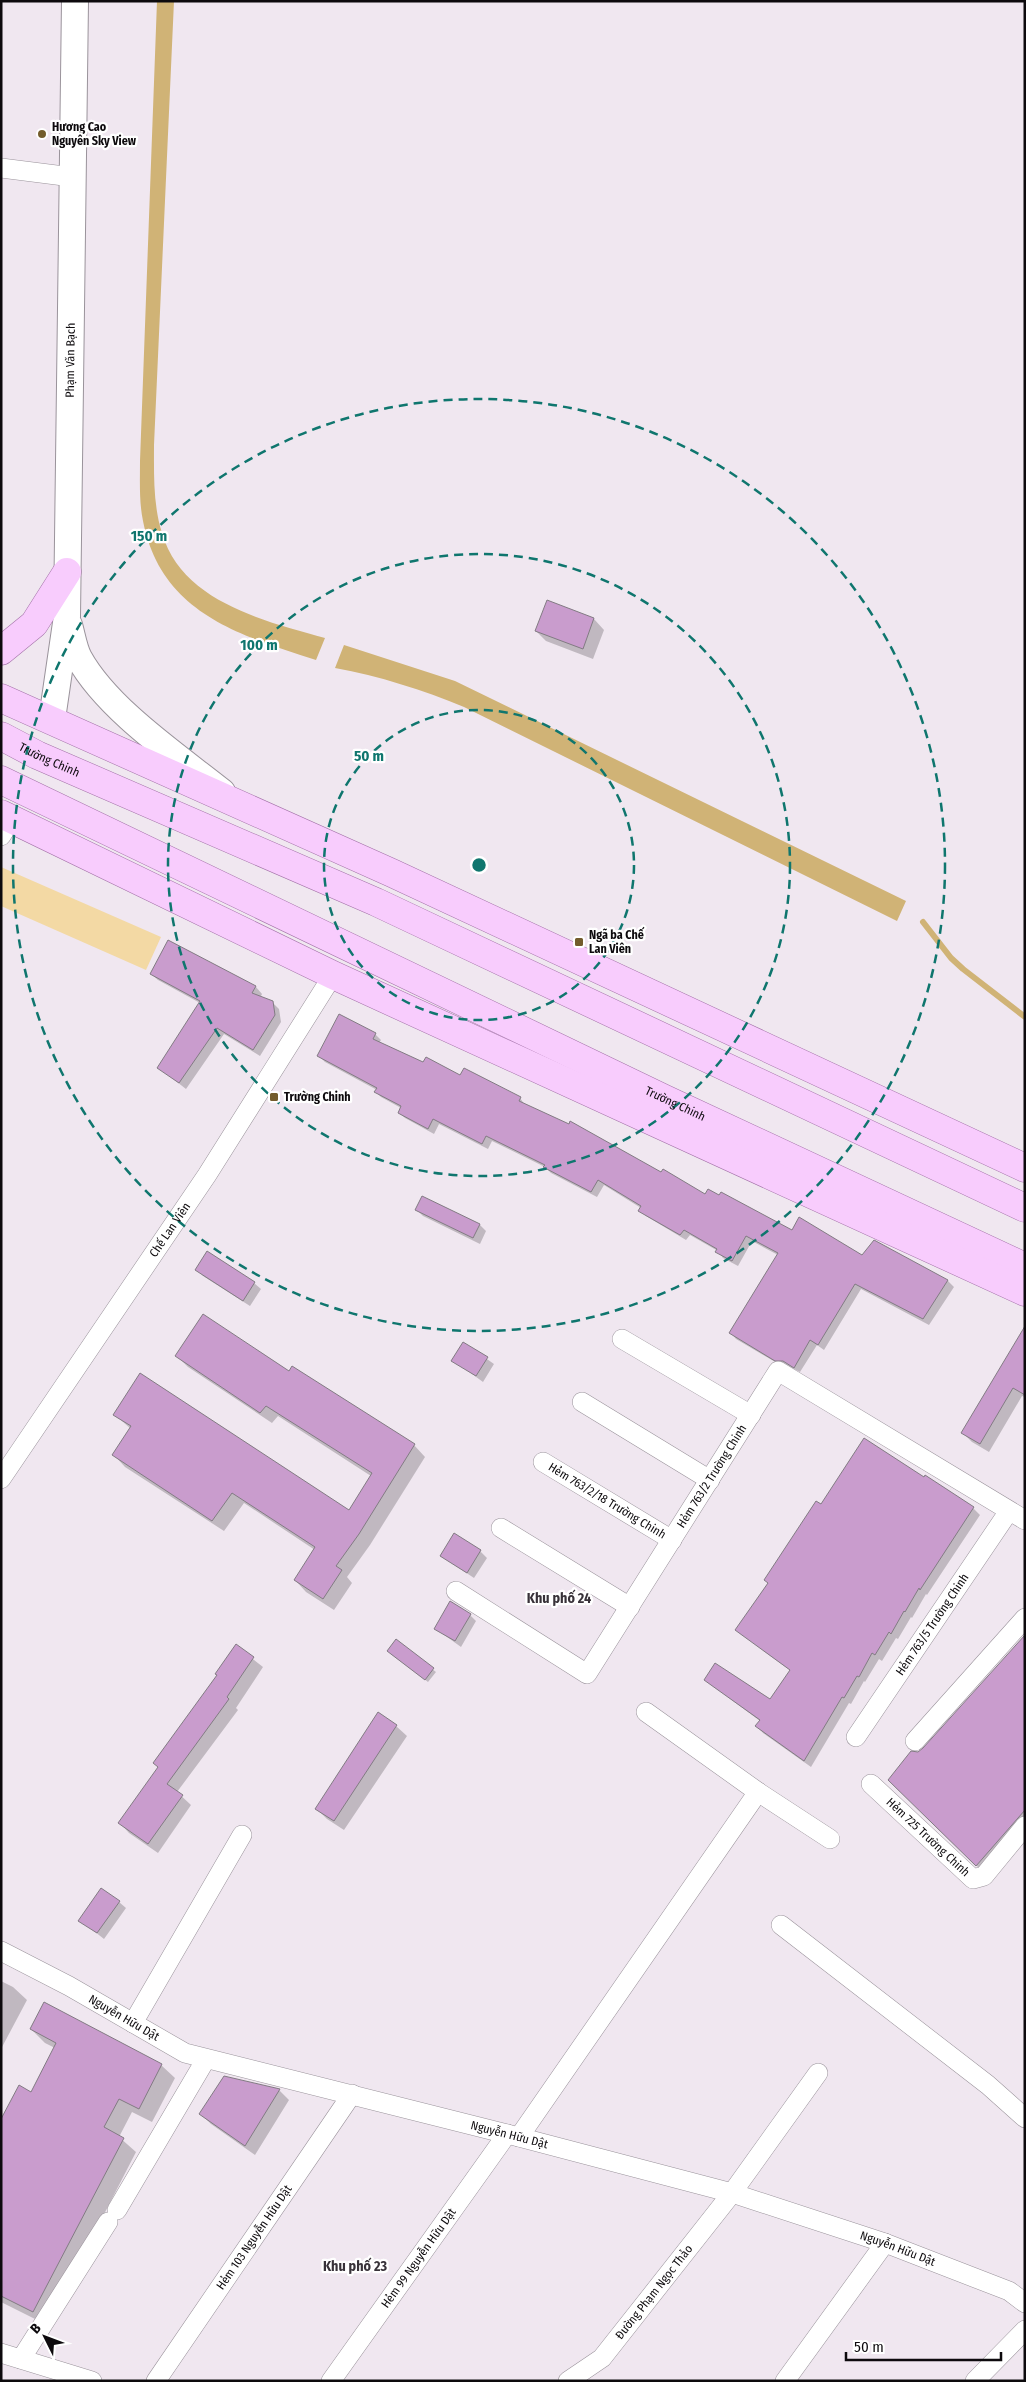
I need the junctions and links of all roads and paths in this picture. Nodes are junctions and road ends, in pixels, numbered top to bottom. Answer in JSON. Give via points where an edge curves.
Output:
{"nodes":[{"id":1,"x":75,"y":1,"type":"edge"},
{"id":2,"x":1,"y":168,"type":"edge"},
{"id":3,"x":72,"y":177,"type":"junction"},
{"id":4,"x":67,"y":572,"type":"junction"},
{"id":5,"x":67,"y":616,"type":"junction"},
{"id":6,"x":1,"y":651,"type":"edge"},
{"id":7,"x":1,"y":698,"type":"edge"},
{"id":8,"x":52,"y":719,"type":"junction"},
{"id":9,"x":1,"y":736,"type":"edge"},
{"id":10,"x":38,"y":755,"type":"junction"},
{"id":11,"x":12,"y":786,"type":"edge"},
{"id":12,"x":234,"y":802,"type":"junction"},
{"id":13,"x":5,"y":823,"type":"edge"},
{"id":14,"x":333,"y":975,"type":"junction"},
{"id":15,"x":1025,"y":1168,"type":"edge"},
{"id":16,"x":1025,"y":1208,"type":"edge"},
{"id":17,"x":1025,"y":1267,"type":"edge"},
{"id":18,"x":1025,"y":1292,"type":"edge"},
{"id":19,"x":622,"y":1339,"type":"dead end"},
{"id":20,"x":582,"y":1402,"type":"dead end"},
{"id":21,"x":751,"y":1415,"type":"junction"},
{"id":22,"x":872,"y":1427,"type":"joint"},
{"id":23,"x":543,"y":1462,"type":"dead end"},
{"id":24,"x":1,"y":1479,"type":"edge"},
{"id":25,"x":710,"y":1480,"type":"junction"},
{"id":26,"x":1017,"y":1516,"type":"edge"},
{"id":27,"x":501,"y":1528,"type":"dead end"},
{"id":28,"x":672,"y":1540,"type":"junction"},
{"id":29,"x":456,"y":1590,"type":"dead end"},
{"id":30,"x":630,"y":1607,"type":"junction"},
{"id":31,"x":1025,"y":1618,"type":"edge"},
{"id":32,"x":646,"y":1712,"type":"dead end"},
{"id":33,"x":856,"y":1737,"type":"dead end"},
{"id":34,"x":915,"y":1740,"type":"dead end"},
{"id":35,"x":871,"y":1784,"type":"dead end"},
{"id":36,"x":758,"y":1792,"type":"junction"},
{"id":37,"x":1025,"y":1826,"type":"edge"},
{"id":38,"x":242,"y":1835,"type":"dead end"},
{"id":39,"x":830,"y":1839,"type":"dead end"},
{"id":40,"x":782,"y":1925,"type":"dead end"},
{"id":41,"x":1,"y":1951,"type":"edge"},
{"id":42,"x":133,"y":2023,"type":"junction"},
{"id":43,"x":206,"y":2059,"type":"junction"},
{"id":44,"x":818,"y":2073,"type":"dead end"},
{"id":45,"x":352,"y":2094,"type":"junction"},
{"id":46,"x":1025,"y":2118,"type":"edge"},
{"id":47,"x":513,"y":2135,"type":"junction"},
{"id":48,"x":732,"y":2193,"type":"junction"},
{"id":49,"x":885,"y":2243,"type":"junction"},
{"id":50,"x":1025,"y":2303,"type":"edge"},
{"id":51,"x":1025,"y":2330,"type":"edge"},
{"id":52,"x":1,"y":2353,"type":"edge"},
{"id":53,"x":21,"y":2359,"type":"junction"},
{"id":54,"x":92,"y":2381,"type":"edge"},
{"id":55,"x":156,"y":2381,"type":"edge"},
{"id":56,"x":331,"y":2381,"type":"edge"},
{"id":57,"x":568,"y":2381,"type":"edge"},
{"id":58,"x":785,"y":2381,"type":"edge"},
{"id":59,"x":975,"y":2381,"type":"edge"}],
"edges":[{"from":1,"to":3,"type":"street","name":"Phạm Văn Bạch"},
{"from":2,"to":3,"type":"street"},
{"from":3,"to":4,"type":"street","name":"Phạm Văn Bạch"},
{"from":4,"to":5,"type":"street","name":"Phạm Văn Bạch"},
{"from":4,"to":6,"type":"main road","via":[[34,624]]},
{"from":5,"to":8,"type":"street","name":"Phạm Văn Bạch"},
{"from":5,"to":12,"type":"street","via":[[78,657],[97,684],[133,720]]},
{"from":7,"to":8,"type":"main road"},
{"from":8,"to":10,"type":"main road"},
{"from":8,"to":12,"type":"main road"},
{"from":9,"to":10,"type":"main road","name":"Trường Chinh"},
{"from":10,"to":11,"type":"main road"},
{"from":10,"to":16,"type":"main road","name":"Trường Chinh","via":[[376,902]]},
{"from":11,"to":13,"type":"main road"},
{"from":11,"to":17,"type":"main road","name":"Trường Chinh","via":[[656,1095]]},
{"from":12,"to":15,"type":"main road"},
{"from":13,"to":14,"type":"main road","name":"Trường Chinh"},
{"from":14,"to":18,"type":"main road","name":"Trường Chinh"},
{"from":14,"to":24,"type":"street","name":"Chế Lan Viên","via":[[207,1175]]},
{"from":19,"to":21,"type":"street"},
{"from":20,"to":25,"type":"street"},
{"from":21,"to":22,"type":"street","name":"Hẻm 763/2 Trường Chinh","via":[[778,1371]]},
{"from":21,"to":25,"type":"street","name":"Hẻm 763/2 Trường Chinh"},
{"from":22,"to":26,"type":"street","name":"Hẻm 763/5 Trường Chinh"},
{"from":23,"to":28,"type":"street","name":"Hẻm 763/2/18 Trường Chinh"},
{"from":25,"to":28,"type":"street","name":"Hẻm 763/2 Trường Chinh"},
{"from":26,"to":33,"type":"street","name":"Hẻm 763/5 Trường Chinh"},
{"from":27,"to":30,"type":"street"},
{"from":28,"to":30,"type":"street","name":"Hẻm 763/2 Trường Chinh"},
{"from":29,"to":30,"type":"street","name":"Hẻm 763/2 Trường Chinh","via":[[587,1674]]},
{"from":31,"to":34,"type":"street"},
{"from":32,"to":36,"type":"street"},
{"from":35,"to":37,"type":"street","name":"Hẻm 725 Trường Chinh","via":[[973,1879],[984,1876]]},
{"from":36,"to":39,"type":"street"},
{"from":36,"to":47,"type":"street","name":"Hẻm 99 Nguyễn Hữu Dật"},
{"from":38,"to":42,"type":"street"},
{"from":40,"to":46,"type":"street","via":[[988,2085]]},
{"from":41,"to":42,"type":"street","name":"Nguyễn Hữu Dật"},
{"from":42,"to":43,"type":"street","name":"Nguyễn Hữu Dật","via":[[185,2053]]},
{"from":43,"to":45,"type":"street","name":"Nguyễn Hữu Dật"},
{"from":43,"to":53,"type":"street"},
{"from":44,"to":48,"type":"street","name":"Đường Phạm Ngọc Thảo"},
{"from":45,"to":47,"type":"street","name":"Nguyễn Hữu Dật"},
{"from":45,"to":55,"type":"street","name":"Hẻm 103 Nguyễn Hữu Dật"},
{"from":47,"to":48,"type":"street","name":"Nguyễn Hữu Dật"},
{"from":47,"to":56,"type":"street","name":"Hẻm 99 Nguyễn Hữu Dật"},
{"from":48,"to":49,"type":"street","name":"Nguyễn Hữu Dật"},
{"from":48,"to":57,"type":"street","name":"Đường Phạm Ngọc Thảo","via":[[602,2358]]},
{"from":49,"to":50,"type":"street","name":"Nguyễn Hữu Dật","via":[[1009,2291]]},
{"from":49,"to":58,"type":"street"},
{"from":51,"to":59,"type":"street"},
{"from":52,"to":53,"type":"street"},
{"from":53,"to":54,"type":"street"}]}
